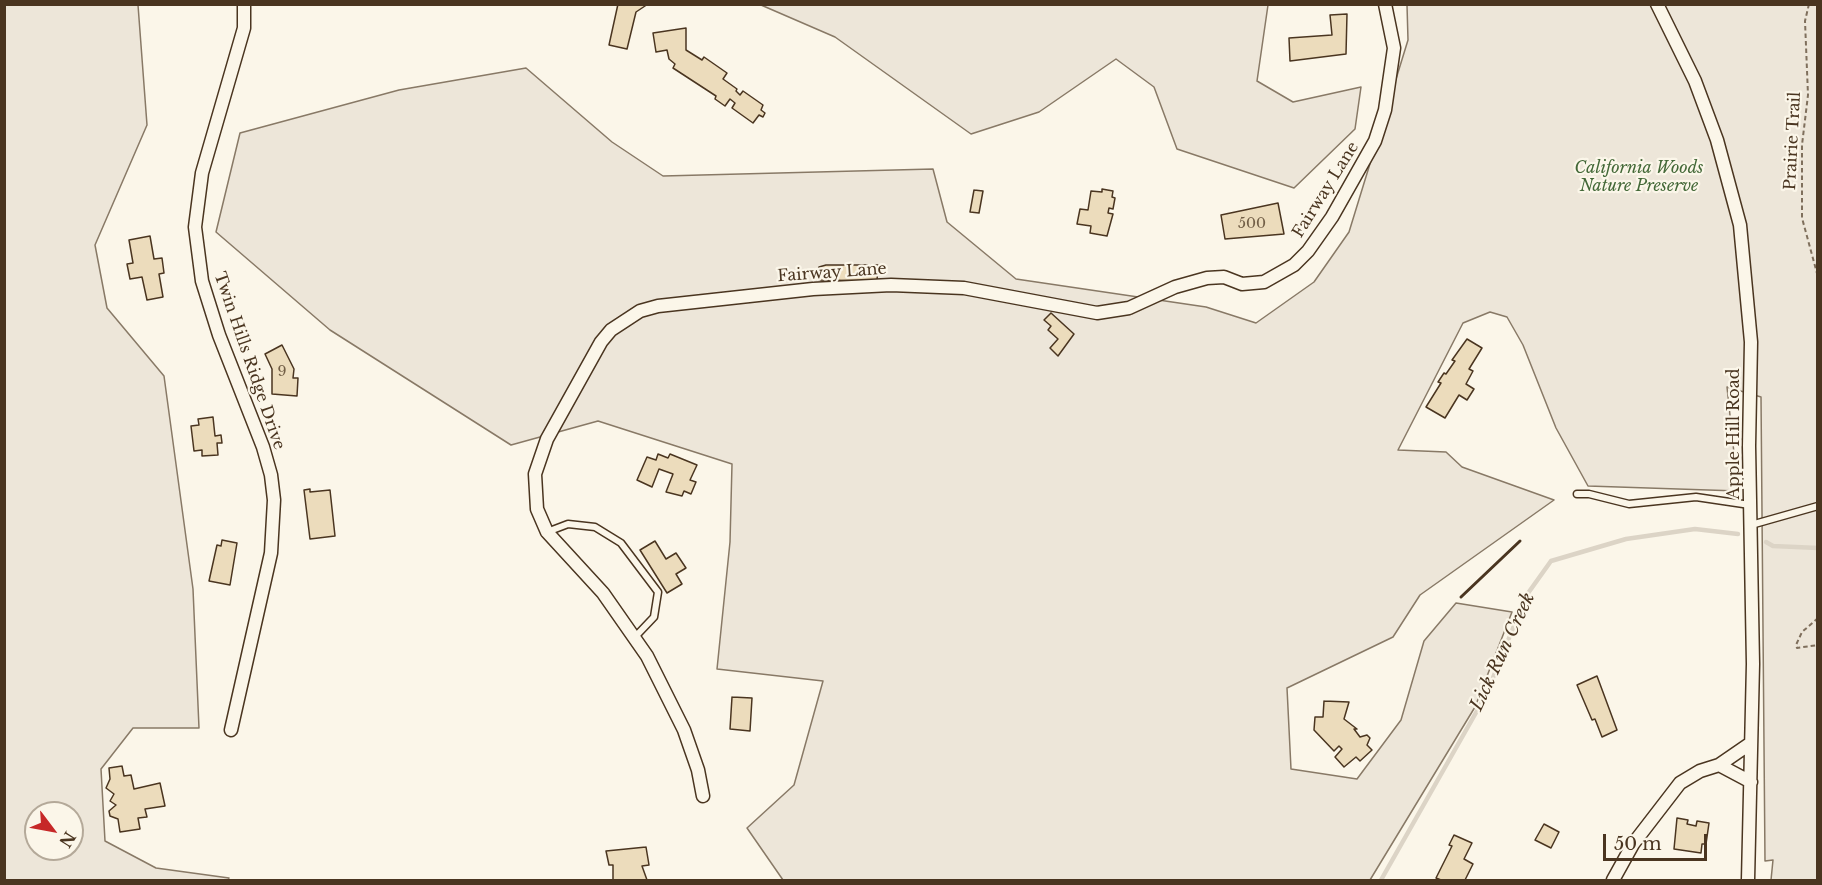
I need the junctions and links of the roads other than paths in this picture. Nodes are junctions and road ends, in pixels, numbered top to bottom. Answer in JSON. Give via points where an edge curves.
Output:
{"nodes":[{"id":1,"x":244,"y":4,"type":"edge"},
{"id":2,"x":1385,"y":4,"type":"edge"},
{"id":3,"x":1657,"y":4,"type":"edge"},
{"id":4,"x":1577,"y":494,"type":"dead end"},
{"id":5,"x":1750,"y":505,"type":"junction"},
{"id":6,"x":1818,"y":506,"type":"edge"},
{"id":7,"x":1750,"y":525,"type":"junction"},
{"id":8,"x":547,"y":532,"type":"junction"},
{"id":9,"x":635,"y":637,"type":"junction"},
{"id":10,"x":231,"y":730,"type":"dead end"},
{"id":11,"x":1751,"y":743,"type":"junction"},
{"id":12,"x":1719,"y":765,"type":"junction"},
{"id":13,"x":1751,"y":782,"type":"junction"},
{"id":14,"x":703,"y":796,"type":"dead end"},
{"id":15,"x":1612,"y":880,"type":"edge"},
{"id":16,"x":1748,"y":880,"type":"edge"}],
"edges":[{"from":1,"to":10,"type":"street","name":"Twin Hills Ridge Drive","via":[[244,28],[201,173],[195,226],[202,281],[262,447],[274,500],[271,553]]},
{"from":2,"to":8,"type":"street","name":"Fairway Lane","via":[[1394,48],[1385,110],[1375,141],[1308,251],[1277,276],[1255,284],[1224,277],[1198,280],[1129,308],[1097,314],[964,288],[901,285],[813,289],[640,311],[611,330],[601,342],[547,440],[536,467],[534,491]]},
{"from":3,"to":5,"type":"street","name":"Apple Hill Road","via":[[1695,81],[1717,140],[1740,225],[1751,342]]},
{"from":4,"to":5,"type":"lane","via":[[1629,504],[1696,497]]},
{"from":5,"to":7,"type":"street","name":"Apple Hill Road"},
{"from":6,"to":7,"type":"lane"},
{"from":7,"to":11,"type":"street","name":"Apple Hill Road","via":[[1754,664]]},
{"from":8,"to":9,"type":"street","name":"Fairway Lane","via":[[603,593]]},
{"from":8,"to":9,"type":"lane","via":[[568,524],[595,527],[621,543],[633,557],[658,592],[654,616]]},
{"from":9,"to":14,"type":"street","name":"Fairway Lane","via":[[667,691],[684,730]]},
{"from":11,"to":12,"type":"street"},
{"from":11,"to":13,"type":"street","name":"Apple Hill Road"},
{"from":12,"to":13,"type":"street"},
{"from":12,"to":15,"type":"street","via":[[1680,783],[1633,844]]},
{"from":13,"to":16,"type":"street","name":"Apple Hill Road"}]}
